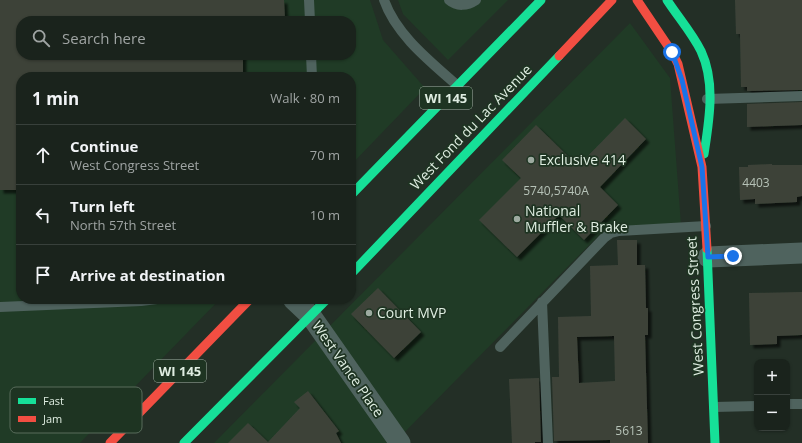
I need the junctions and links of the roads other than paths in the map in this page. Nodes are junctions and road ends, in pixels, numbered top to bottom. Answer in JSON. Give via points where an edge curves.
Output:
{"nodes":[{"id":1,"x":309,"y":0,"type":"edge"},
{"id":2,"x":384,"y":0,"type":"edge"},
{"id":3,"x":449,"y":0,"type":"edge"},
{"id":4,"x":476,"y":0,"type":"edge"},
{"id":5,"x":541,"y":0,"type":"edge"},
{"id":6,"x":612,"y":0,"type":"edge"},
{"id":7,"x":637,"y":0,"type":"edge"},
{"id":8,"x":667,"y":0,"type":"edge"},
{"id":9,"x":310,"y":16,"type":"edge"},
{"id":10,"x":311,"y":60,"type":"edge"},
{"id":11,"x":312,"y":72,"type":"edge"},
{"id":12,"x":458,"y":86,"type":"junction"},
{"id":13,"x":802,"y":96,"type":"edge"},
{"id":14,"x":710,"y":99,"type":"junction"},
{"id":15,"x":687,"y":100,"type":"junction"},
{"id":16,"x":702,"y":167,"type":"junction"},
{"id":17,"x":356,"y":190,"type":"edge"},
{"id":18,"x":706,"y":226,"type":"junction"},
{"id":19,"x":802,"y":253,"type":"edge"},
{"id":20,"x":708,"y":257,"type":"junction"},
{"id":21,"x":356,"y":269,"type":"edge"},
{"id":22,"x":542,"y":302,"type":"junction"},
{"id":23,"x":56,"y":304,"type":"edge"},
{"id":24,"x":245,"y":304,"type":"edge"},
{"id":25,"x":298,"y":304,"type":"edge"},
{"id":26,"x":322,"y":304,"type":"edge"},
{"id":27,"x":0,"y":306,"type":"edge"},
{"id":28,"x":311,"y":316,"type":"junction"},
{"id":29,"x":500,"y":347,"type":"dead end"},
{"id":30,"x":790,"y":404,"type":"edge"},
{"id":31,"x":802,"y":404,"type":"edge"},
{"id":32,"x":754,"y":406,"type":"edge"},
{"id":33,"x":714,"y":408,"type":"junction"},
{"id":34,"x":142,"y":410,"type":"edge"},
{"id":35,"x":120,"y":433,"type":"edge"},
{"id":36,"x":110,"y":443,"type":"edge"},
{"id":37,"x":184,"y":443,"type":"edge"},
{"id":38,"x":400,"y":443,"type":"edge"},
{"id":39,"x":548,"y":443,"type":"edge"},
{"id":40,"x":715,"y":443,"type":"edge"}],
"edges":[{"from":1,"to":9,"type":"lane"},
{"from":2,"to":12,"type":"lane","via":[[401,30],[418,51]]},
{"from":3,"to":4,"type":"lane","via":[[459,5]]},
{"from":5,"to":12,"type":"main road","number":"WI 145"},
{"from":6,"to":21,"type":"main road","name":"West Fond du Lac Avenue"},
{"from":7,"to":15,"type":"main road","name":"West Congress Street","via":[[672,52],[678,64]]},
{"from":8,"to":14,"type":"main road","name":"West Congress Street","via":[[701,52],[708,73]]},
{"from":10,"to":11,"type":"lane"},
{"from":12,"to":17,"type":"main road","number":"WI 145"},
{"from":13,"to":14,"type":"lane"},
{"from":14,"to":15,"type":"lane"},
{"from":14,"to":16,"type":"main road","name":"West Congress Street"},
{"from":15,"to":16,"type":"main road","name":"West Congress Street"},
{"from":16,"to":18,"type":"main road","name":"West Congress Street"},
{"from":18,"to":20,"type":"main road","name":"West Congress Street"},
{"from":18,"to":22,"type":"lane","via":[[611,233]]},
{"from":19,"to":20,"type":"street"},
{"from":20,"to":33,"type":"main road","name":"West Congress Street"},
{"from":22,"to":29,"type":"lane"},
{"from":22,"to":39,"type":"lane"},
{"from":23,"to":27,"type":"lane"},
{"from":24,"to":34,"type":"main road","number":"WI 145"},
{"from":25,"to":28,"type":"street","name":"West Vance Place"},
{"from":26,"to":28,"type":"main road"},
{"from":28,"to":37,"type":"main road"},
{"from":28,"to":38,"type":"street","name":"West Vance Place"},
{"from":30,"to":31,"type":"lane"},
{"from":32,"to":33,"type":"lane"},
{"from":33,"to":40,"type":"main road","name":"West Congress Street"},
{"from":35,"to":36,"type":"main road","number":"WI 145"}]}
